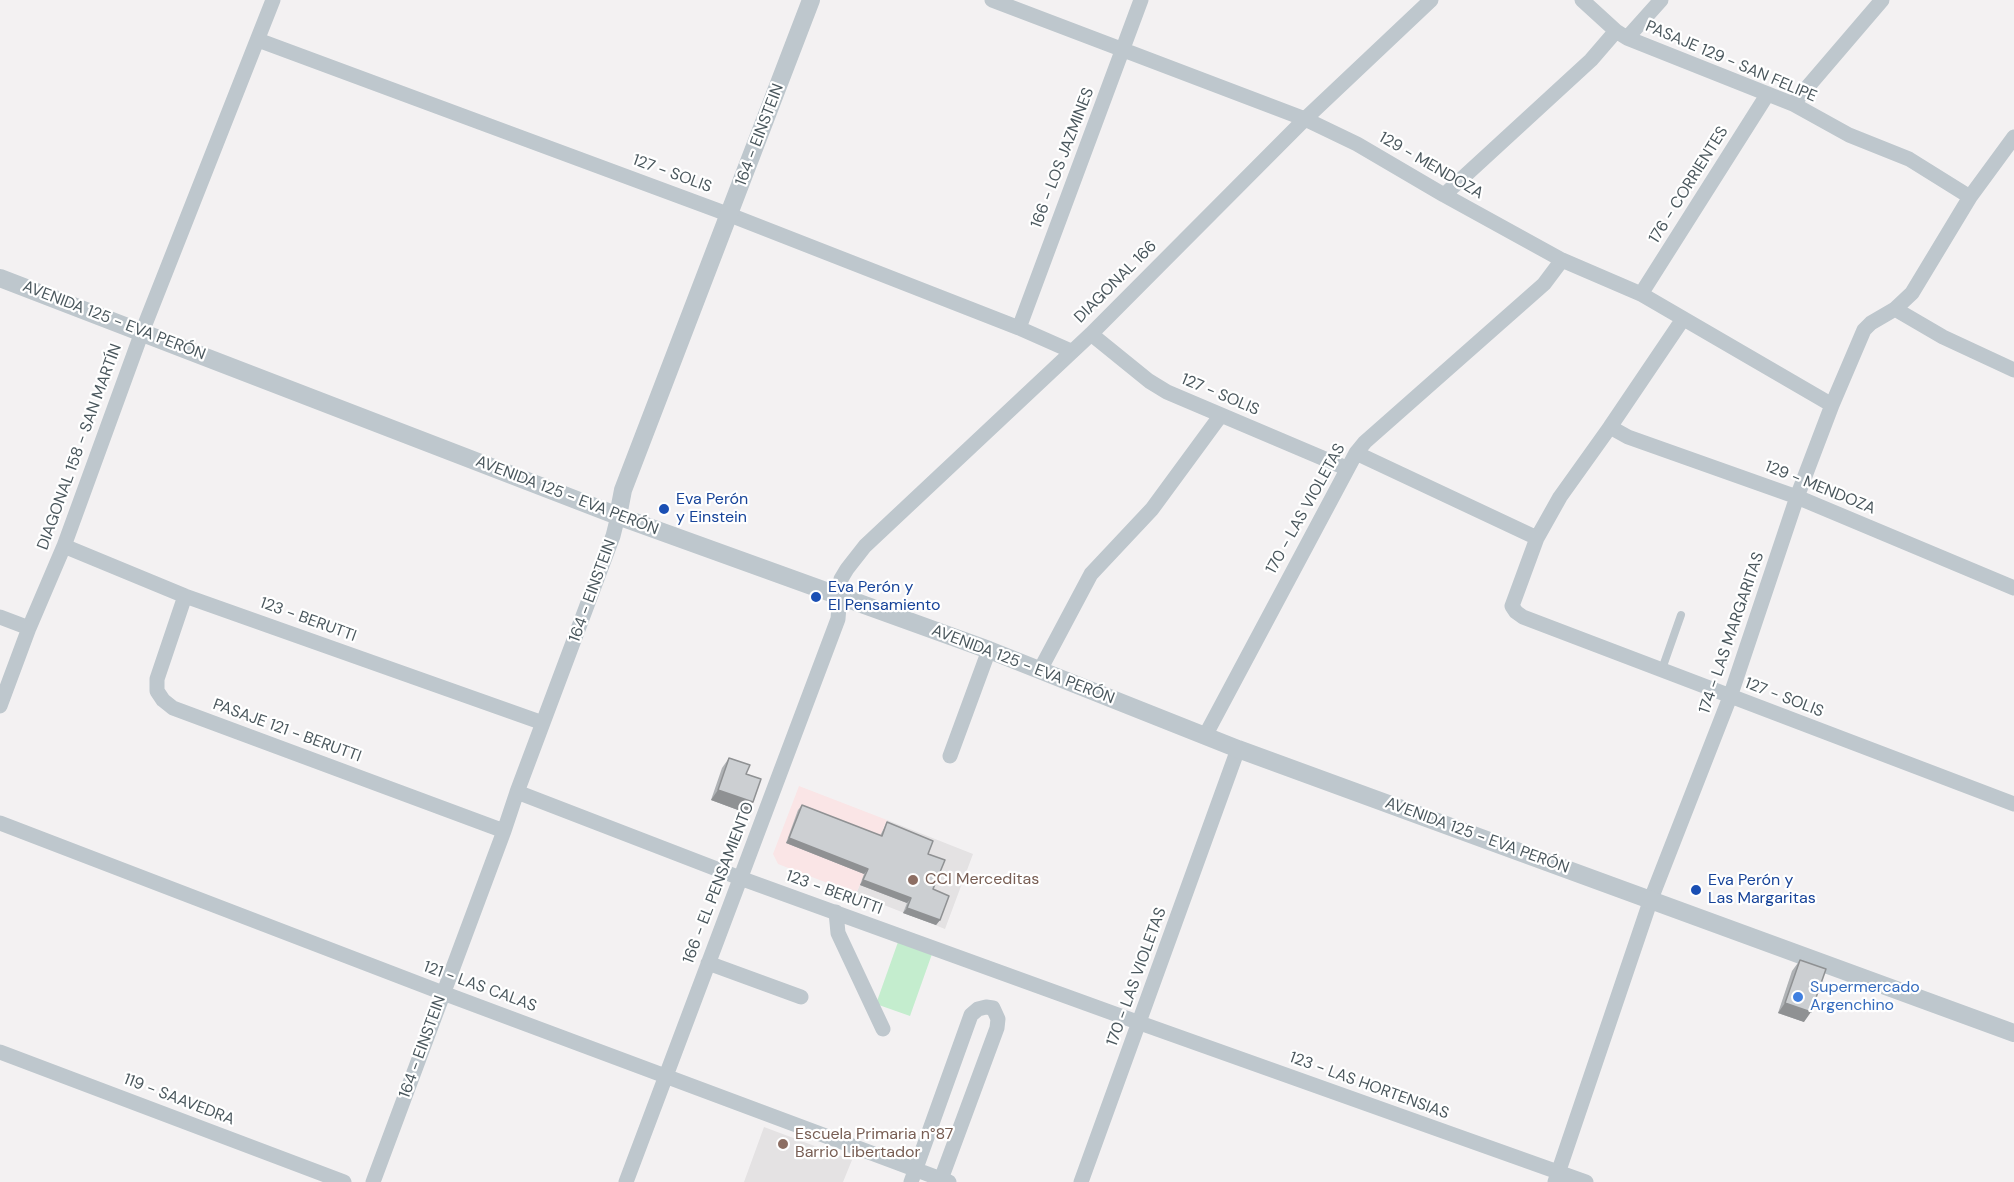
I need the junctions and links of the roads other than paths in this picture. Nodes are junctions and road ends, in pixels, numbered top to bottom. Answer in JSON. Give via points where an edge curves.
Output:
{"nodes":[{"id":1,"x":273,"y":0,"type":"edge"},
{"id":2,"x":811,"y":0,"type":"edge"},
{"id":3,"x":992,"y":0,"type":"edge"},
{"id":4,"x":1141,"y":0,"type":"edge"},
{"id":5,"x":1431,"y":0,"type":"edge"},
{"id":6,"x":1582,"y":0,"type":"edge"},
{"id":7,"x":1661,"y":0,"type":"edge"},
{"id":8,"x":1882,"y":0,"type":"edge"},
{"id":9,"x":1622,"y":35,"type":"junction"},
{"id":10,"x":258,"y":40,"type":"junction"},
{"id":11,"x":1123,"y":48,"type":"junction"},
{"id":12,"x":1767,"y":95,"type":"junction"},
{"id":13,"x":1793,"y":104,"type":"junction"},
{"id":14,"x":1305,"y":119,"type":"junction"},
{"id":15,"x":2014,"y":137,"type":"edge"},
{"id":16,"x":1444,"y":195,"type":"junction"},
{"id":17,"x":1970,"y":197,"type":"junction"},
{"id":18,"x":730,"y":215,"type":"junction"},
{"id":19,"x":1562,"y":260,"type":"junction"},
{"id":20,"x":0,"y":278,"type":"edge"},
{"id":21,"x":1641,"y":294,"type":"junction"},
{"id":22,"x":1895,"y":309,"type":"junction"},
{"id":23,"x":1683,"y":320,"type":"junction"},
{"id":24,"x":1019,"y":328,"type":"junction"},
{"id":25,"x":142,"y":332,"type":"junction"},
{"id":26,"x":1091,"y":334,"type":"junction"},
{"id":27,"x":1071,"y":351,"type":"junction"},
{"id":28,"x":2014,"y":370,"type":"edge"},
{"id":29,"x":1832,"y":405,"type":"junction"},
{"id":30,"x":1221,"y":415,"type":"junction"},
{"id":31,"x":1611,"y":427,"type":"junction"},
{"id":32,"x":1356,"y":453,"type":"junction"},
{"id":33,"x":1346,"y":468,"type":"junction"},
{"id":34,"x":1797,"y":497,"type":"junction"},
{"id":35,"x":618,"y":516,"type":"junction"},
{"id":36,"x":1537,"y":538,"type":"junction"},
{"id":37,"x":64,"y":546,"type":"junction"},
{"id":38,"x":2014,"y":588,"type":"edge"},
{"id":39,"x":185,"y":596,"type":"junction"},
{"id":40,"x":839,"y":596,"type":"junction"},
{"id":41,"x":1681,"y":615,"type":"dead end"},
{"id":42,"x":0,"y":617,"type":"edge"},
{"id":43,"x":29,"y":628,"type":"junction"},
{"id":44,"x":989,"y":650,"type":"junction"},
{"id":45,"x":1662,"y":669,"type":"junction"},
{"id":46,"x":1040,"y":670,"type":"junction"},
{"id":47,"x":1730,"y":697,"type":"junction"},
{"id":48,"x":0,"y":706,"type":"edge"},
{"id":49,"x":543,"y":723,"type":"junction"},
{"id":50,"x":1205,"y":736,"type":"junction"},
{"id":51,"x":1238,"y":749,"type":"junction"},
{"id":52,"x":950,"y":756,"type":"dead end"},
{"id":53,"x":517,"y":792,"type":"junction"},
{"id":54,"x":2014,"y":804,"type":"edge"},
{"id":55,"x":0,"y":824,"type":"edge"},
{"id":56,"x":504,"y":831,"type":"junction"},
{"id":57,"x":740,"y":878,"type":"junction"},
{"id":58,"x":1651,"y":899,"type":"junction"},
{"id":59,"x":836,"y":912,"type":"junction"},
{"id":60,"x":708,"y":963,"type":"junction"},
{"id":61,"x":443,"y":993,"type":"junction"},
{"id":62,"x":801,"y":997,"type":"dead end"},
{"id":63,"x":1140,"y":1023,"type":"junction"},
{"id":64,"x":883,"y":1029,"type":"dead end"},
{"id":65,"x":2014,"y":1033,"type":"edge"},
{"id":66,"x":0,"y":1052,"type":"edge"},
{"id":67,"x":666,"y":1076,"type":"junction"},
{"id":68,"x":913,"y":1176,"type":"edge"},
{"id":69,"x":1556,"y":1177,"type":"edge"},
{"id":70,"x":943,"y":1181,"type":"edge"},
{"id":71,"x":344,"y":1182,"type":"edge"},
{"id":72,"x":373,"y":1182,"type":"edge"},
{"id":73,"x":626,"y":1182,"type":"edge"},
{"id":74,"x":1081,"y":1182,"type":"edge"},
{"id":75,"x":1586,"y":1182,"type":"edge"}],
"edges":[{"from":1,"to":10,"type":"street","name":"DIAGONAL 158 - SAN MARTÍN"},
{"from":2,"to":18,"type":"street","name":"164 - EINSTEIN"},
{"from":3,"to":11,"type":"street","name":"129 - MENDOZA"},
{"from":4,"to":11,"type":"street","name":"166 - LOS JAZMINES"},
{"from":5,"to":14,"type":"street","name":"DIAGONAL 166"},
{"from":6,"to":9,"type":"street","name":"PASAJE 129 - SAN FELIPE"},
{"from":7,"to":9,"type":"street"},
{"from":8,"to":13,"type":"street"},
{"from":9,"to":12,"type":"street","name":"PASAJE 129 - SAN FELIPE"},
{"from":9,"to":16,"type":"street"},
{"from":10,"to":18,"type":"street","name":"127 - SOLIS"},
{"from":10,"to":25,"type":"street","name":"DIAGONAL 158 - SAN MARTÍN"},
{"from":11,"to":14,"type":"street","name":"129 - MENDOZA"},
{"from":11,"to":24,"type":"street","name":"166 - LOS JAZMINES"},
{"from":12,"to":13,"type":"street","name":"PASAJE 129 - SAN FELIPE"},
{"from":12,"to":21,"type":"street","name":"176 - CORRIENTES"},
{"from":13,"to":17,"type":"street","name":"PASAJE 129 - SAN FELIPE","via":[[1849,135],[1909,159]]},
{"from":14,"to":16,"type":"street","name":"129 - MENDOZA","via":[[1357,144]]},
{"from":14,"to":26,"type":"street","name":"DIAGONAL 166"},
{"from":15,"to":17,"type":"street","name":"174 - LAS MARGARITAS"},
{"from":16,"to":19,"type":"street","name":"129 - MENDOZA"},
{"from":17,"to":22,"type":"street","name":"174 - LAS MARGARITAS","via":[[1912,292]]},
{"from":18,"to":24,"type":"street","name":"127 - SOLIS"},
{"from":18,"to":35,"type":"street","name":"164 - EINSTEIN","via":[[623,490]]},
{"from":19,"to":21,"type":"street","name":"129 - MENDOZA"},
{"from":19,"to":32,"type":"street","name":"170 - LAS VIOLETAS","via":[[1544,284]]},
{"from":20,"to":25,"type":"street","name":"AVENIDA 125 - EVA PERÓN"},
{"from":21,"to":23,"type":"street","name":"129 - MENDOZA"},
{"from":22,"to":28,"type":"street","via":[[1942,337]]},
{"from":22,"to":29,"type":"street","name":"174 - LAS MARGARITAS","via":[[1864,330]]},
{"from":23,"to":29,"type":"street","name":"129 - MENDOZA"},
{"from":23,"to":31,"type":"street"},
{"from":24,"to":27,"type":"street","name":"127 - SOLIS"},
{"from":25,"to":35,"type":"street","name":"AVENIDA 125 - EVA PERÓN"},
{"from":25,"to":37,"type":"street","name":"DIAGONAL 158 - SAN MARTÍN"},
{"from":26,"to":27,"type":"street","name":"DIAGONAL 166"},
{"from":26,"to":30,"type":"street","name":"127 - SOLIS","via":[[1149,381]]},
{"from":27,"to":40,"type":"street","name":"DIAGONAL 166","via":[[866,546],[841,579]]},
{"from":29,"to":34,"type":"street","name":"174 - LAS MARGARITAS"},
{"from":30,"to":33,"type":"street","name":"127 - SOLIS"},
{"from":30,"to":46,"type":"street","via":[[1152,508],[1091,574]]},
{"from":31,"to":34,"type":"street","name":"129 - MENDOZA","via":[[1628,437]]},
{"from":31,"to":36,"type":"street","via":[[1560,497]]},
{"from":32,"to":33,"type":"street","name":"170 - LAS VIOLETAS"},
{"from":32,"to":36,"type":"street"},
{"from":33,"to":50,"type":"street","name":"170 - LAS VIOLETAS"},
{"from":34,"to":38,"type":"street","name":"129 - MENDOZA"},
{"from":34,"to":47,"type":"street","name":"174 - LAS MARGARITAS"},
{"from":35,"to":40,"type":"street","name":"AVENIDA 125 - EVA PERÓN"},
{"from":35,"to":49,"type":"street","name":"164 - EINSTEIN"},
{"from":36,"to":45,"type":"street","name":"127 - SOLIS","via":[[1512,606],[1516,612]]},
{"from":37,"to":39,"type":"street","name":"123 - BERUTTI"},
{"from":37,"to":43,"type":"street","name":"DIAGONAL 158 - SAN MARTÍN"},
{"from":39,"to":49,"type":"street","name":"123 - BERUTTI"},
{"from":39,"to":56,"type":"street","name":"PASAJE 121 - BERUTTI","via":[[157,679],[157,691],[173,708]]},
{"from":40,"to":44,"type":"street","name":"AVENIDA 125 - EVA PERÓN"},
{"from":40,"to":57,"type":"street","name":"166 - EL PENSAMIENTO","via":[[838,619]]},
{"from":41,"to":45,"type":"lane"},
{"from":42,"to":43,"type":"street"},
{"from":43,"to":48,"type":"street","name":"DIAGONAL 158 - SAN MARTÍN"},
{"from":44,"to":46,"type":"street","name":"AVENIDA 125 - EVA PERÓN"},
{"from":44,"to":52,"type":"street"},
{"from":45,"to":47,"type":"street","name":"127 - SOLIS"},
{"from":46,"to":50,"type":"street","name":"AVENIDA 125 - EVA PERÓN"},
{"from":47,"to":54,"type":"street","name":"127 - SOLIS"},
{"from":47,"to":58,"type":"street","name":"174 - LAS MARGARITAS"},
{"from":49,"to":53,"type":"street","name":"164 - EINSTEIN"},
{"from":50,"to":51,"type":"street","name":"AVENIDA 125 - EVA PERÓN"},
{"from":51,"to":58,"type":"street","name":"AVENIDA 125 - EVA PERÓN"},
{"from":51,"to":63,"type":"street","name":"170 - LAS VIOLETAS"},
{"from":53,"to":56,"type":"street","name":"164 - EINSTEIN"},
{"from":53,"to":57,"type":"street","name":"123 - BERUTTI"},
{"from":55,"to":61,"type":"street","name":"121 - LAS CALAS"},
{"from":56,"to":61,"type":"street","name":"164 - EINSTEIN"},
{"from":57,"to":59,"type":"street","name":"123 - BERUTTI"},
{"from":57,"to":60,"type":"street","name":"166 - EL PENSAMIENTO"},
{"from":58,"to":65,"type":"street","name":"AVENIDA 125 - EVA PERÓN"},
{"from":58,"to":69,"type":"street","name":"174 - LAS MARGARITAS"},
{"from":59,"to":63,"type":"street","name":"123 - BERUTTI"},
{"from":59,"to":64,"type":"street","via":[[838,933]]},
{"from":60,"to":62,"type":"street"},
{"from":60,"to":67,"type":"street","name":"166 - EL PENSAMIENTO"},
{"from":61,"to":67,"type":"street","name":"121 - LAS CALAS"},
{"from":61,"to":72,"type":"street","name":"164 - EINSTEIN"},
{"from":63,"to":69,"type":"street","name":"123 - LAS HORTENSIAS"},
{"from":63,"to":74,"type":"street","name":"170 - LAS VIOLETAS"},
{"from":66,"to":71,"type":"street","name":"119 - SAAVEDRA"},
{"from":67,"to":68,"type":"street","name":"121 - LAS CALAS"},
{"from":67,"to":73,"type":"street","name":"166 - EL PENSAMIENTO"},
{"from":68,"to":70,"type":"street","name":"121 - LAS CALAS"},
{"from":68,"to":70,"type":"street","via":[[971,1015],[978,1009],[993,1008],[997,1028]]},
{"from":69,"to":75,"type":"street","name":"123 - LAS HORTENSIAS"}]}
